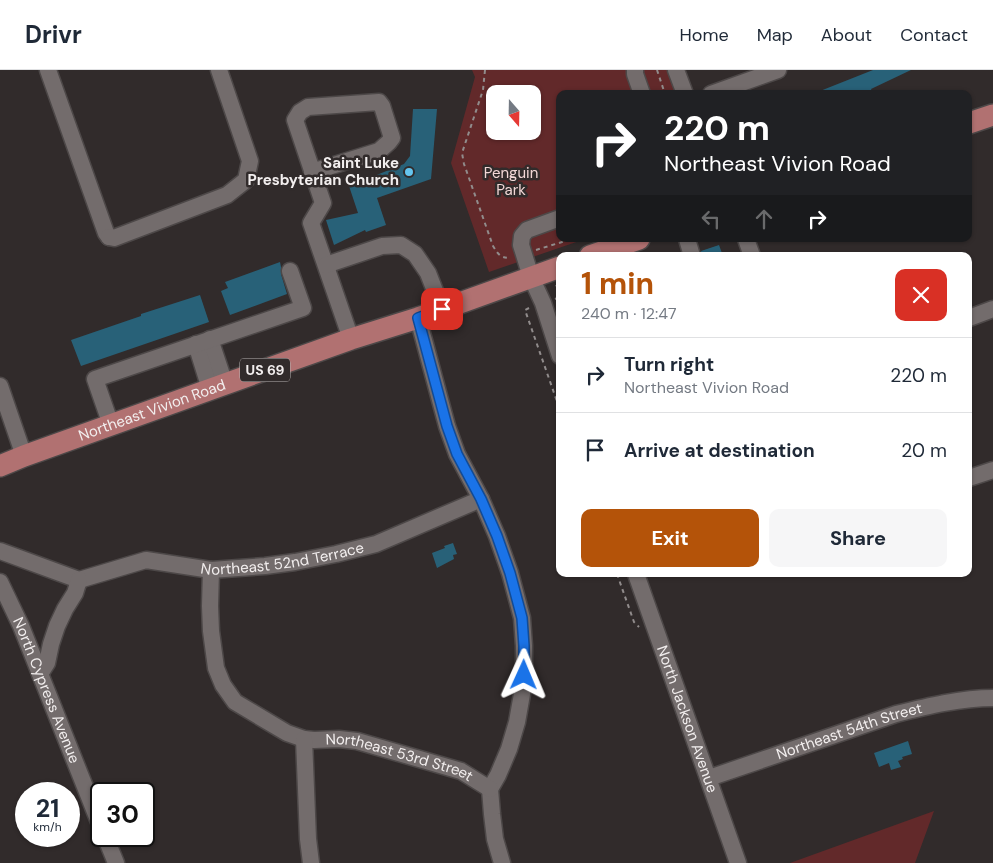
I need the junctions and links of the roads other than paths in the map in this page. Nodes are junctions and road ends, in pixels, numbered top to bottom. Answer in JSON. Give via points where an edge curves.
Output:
{"nodes":[{"id":1,"x":48,"y":70,"type":"edge"},
{"id":2,"x":219,"y":70,"type":"edge"},
{"id":3,"x":635,"y":70,"type":"edge"},
{"id":4,"x":676,"y":70,"type":"edge"},
{"id":5,"x":778,"y":70,"type":"edge"},
{"id":6,"x":641,"y":90,"type":"edge"},
{"id":7,"x":684,"y":90,"type":"edge"},
{"id":8,"x":722,"y":90,"type":"edge"},
{"id":9,"x":993,"y":115,"type":"edge"},
{"id":10,"x":972,"y":122,"type":"edge"},
{"id":11,"x":312,"y":172,"type":"junction"},
{"id":12,"x":556,"y":219,"type":"edge"},
{"id":13,"x":632,"y":242,"type":"edge"},
{"id":14,"x":607,"y":252,"type":"edge"},
{"id":15,"x":326,"y":265,"type":"junction"},
{"id":16,"x":556,"y":268,"type":"edge"},
{"id":17,"x":290,"y":271,"type":"dead end"},
{"id":18,"x":531,"y":277,"type":"junction"},
{"id":19,"x":442,"y":309,"type":"junction"},
{"id":20,"x":993,"y":309,"type":"edge"},
{"id":21,"x":972,"y":317,"type":"edge"},
{"id":22,"x":418,"y":318,"type":"junction"},
{"id":23,"x":351,"y":339,"type":"junction"},
{"id":24,"x":203,"y":342,"type":"junction"},
{"id":25,"x":556,"y":344,"type":"edge"},
{"id":26,"x":0,"y":386,"type":"edge"},
{"id":27,"x":217,"y":387,"type":"junction"},
{"id":28,"x":111,"y":425,"type":"junction"},
{"id":29,"x":24,"y":456,"type":"junction"},
{"id":30,"x":0,"y":466,"type":"edge"},
{"id":31,"x":993,"y":470,"type":"edge"},
{"id":32,"x":972,"y":477,"type":"edge"},
{"id":33,"x":481,"y":499,"type":"junction"},
{"id":34,"x":0,"y":551,"type":"edge"},
{"id":35,"x":211,"y":570,"type":"junction"},
{"id":36,"x":637,"y":577,"type":"edge"},
{"id":37,"x":79,"y":580,"type":"junction"},
{"id":38,"x":0,"y":582,"type":"edge"},
{"id":39,"x":40,"y":674,"type":"junction"},
{"id":40,"x":993,"y":698,"type":"edge"},
{"id":41,"x":304,"y":739,"type":"junction"},
{"id":42,"x":709,"y":778,"type":"junction"},
{"id":43,"x":490,"y":789,"type":"junction"},
{"id":44,"x":90,"y":799,"type":"edge"},
{"id":45,"x":109,"y":847,"type":"edge"},
{"id":46,"x":116,"y":863,"type":"edge"},
{"id":47,"x":311,"y":863,"type":"edge"},
{"id":48,"x":502,"y":863,"type":"edge"},
{"id":49,"x":738,"y":863,"type":"edge"}],
"edges":[{"from":1,"to":2,"type":"street","via":[[106,233],[106,243],[227,195],[246,180],[250,162]]},
{"from":3,"to":6,"type":"street"},
{"from":4,"to":7,"type":"street"},
{"from":5,"to":8,"type":"street"},
{"from":9,"to":10,"type":"main road"},
{"from":11,"to":11,"type":"street","via":[[295,120],[300,112],[308,107],[379,102],[392,138],[390,142],[379,151]]},
{"from":11,"to":15,"type":"street","via":[[323,203],[311,223]]},
{"from":12,"to":18,"type":"street","via":[[527,230],[522,236],[521,245],[531,252]]},
{"from":13,"to":14,"type":"main road"},
{"from":15,"to":19,"type":"street","via":[[382,246],[401,245],[415,254],[428,272]]},
{"from":15,"to":23,"type":"street"},
{"from":16,"to":18,"type":"main road","name":"Northeast Vivion Road","number":"US 69"},
{"from":17,"to":24,"type":"street","via":[[303,308]]},
{"from":18,"to":19,"type":"main road","name":"Northeast Vivion Road","number":"US 69"},
{"from":18,"to":25,"type":"street"},
{"from":19,"to":22,"type":"main road","name":"Northeast Vivion Road","number":"US 69"},
{"from":20,"to":21,"type":"street"},
{"from":22,"to":23,"type":"main road","name":"Northeast Vivion Road","number":"US 69"},
{"from":22,"to":33,"type":"street","via":[[447,426],[457,454]]},
{"from":23,"to":27,"type":"main road","name":"Northeast Vivion Road","number":"US 69"},
{"from":24,"to":27,"type":"street"},
{"from":24,"to":28,"type":"street","via":[[95,379]]},
{"from":26,"to":29,"type":"street"},
{"from":27,"to":28,"type":"main road","name":"Northeast Vivion Road","number":"US 69"},
{"from":28,"to":29,"type":"main road","name":"Northeast Vivion Road","number":"US 69"},
{"from":29,"to":30,"type":"main road","name":"Northeast Vivion Road","number":"US 69"},
{"from":31,"to":32,"type":"street"},
{"from":33,"to":35,"type":"street","name":"Northeast 52nd Terrace","via":[[376,544],[295,562]]},
{"from":33,"to":43,"type":"street","via":[[513,583],[522,618],[524,646],[517,722],[509,749]]},
{"from":34,"to":37,"type":"street"},
{"from":35,"to":37,"type":"street","name":"Northeast 52nd Terrace","via":[[146,560]]},
{"from":35,"to":41,"type":"street","via":[[211,632],[216,668],[223,685],[235,702],[287,733]]},
{"from":36,"to":42,"type":"street","name":"North Jackson Avenue"},
{"from":37,"to":39,"type":"street","via":[[57,626],[47,663]]},
{"from":38,"to":39,"type":"street","name":"North Cypress Avenue"},
{"from":39,"to":44,"type":"street","name":"North Cypress Avenue"},
{"from":40,"to":42,"type":"street","name":"Northeast 54th Street","via":[[896,714]]},
{"from":41,"to":43,"type":"street","name":"Northeast 53rd Street","via":[[356,741],[461,771]]},
{"from":41,"to":47,"type":"street"},
{"from":42,"to":49,"type":"street","name":"North Jackson Avenue"},
{"from":43,"to":48,"type":"street"},
{"from":45,"to":46,"type":"street"}]}
